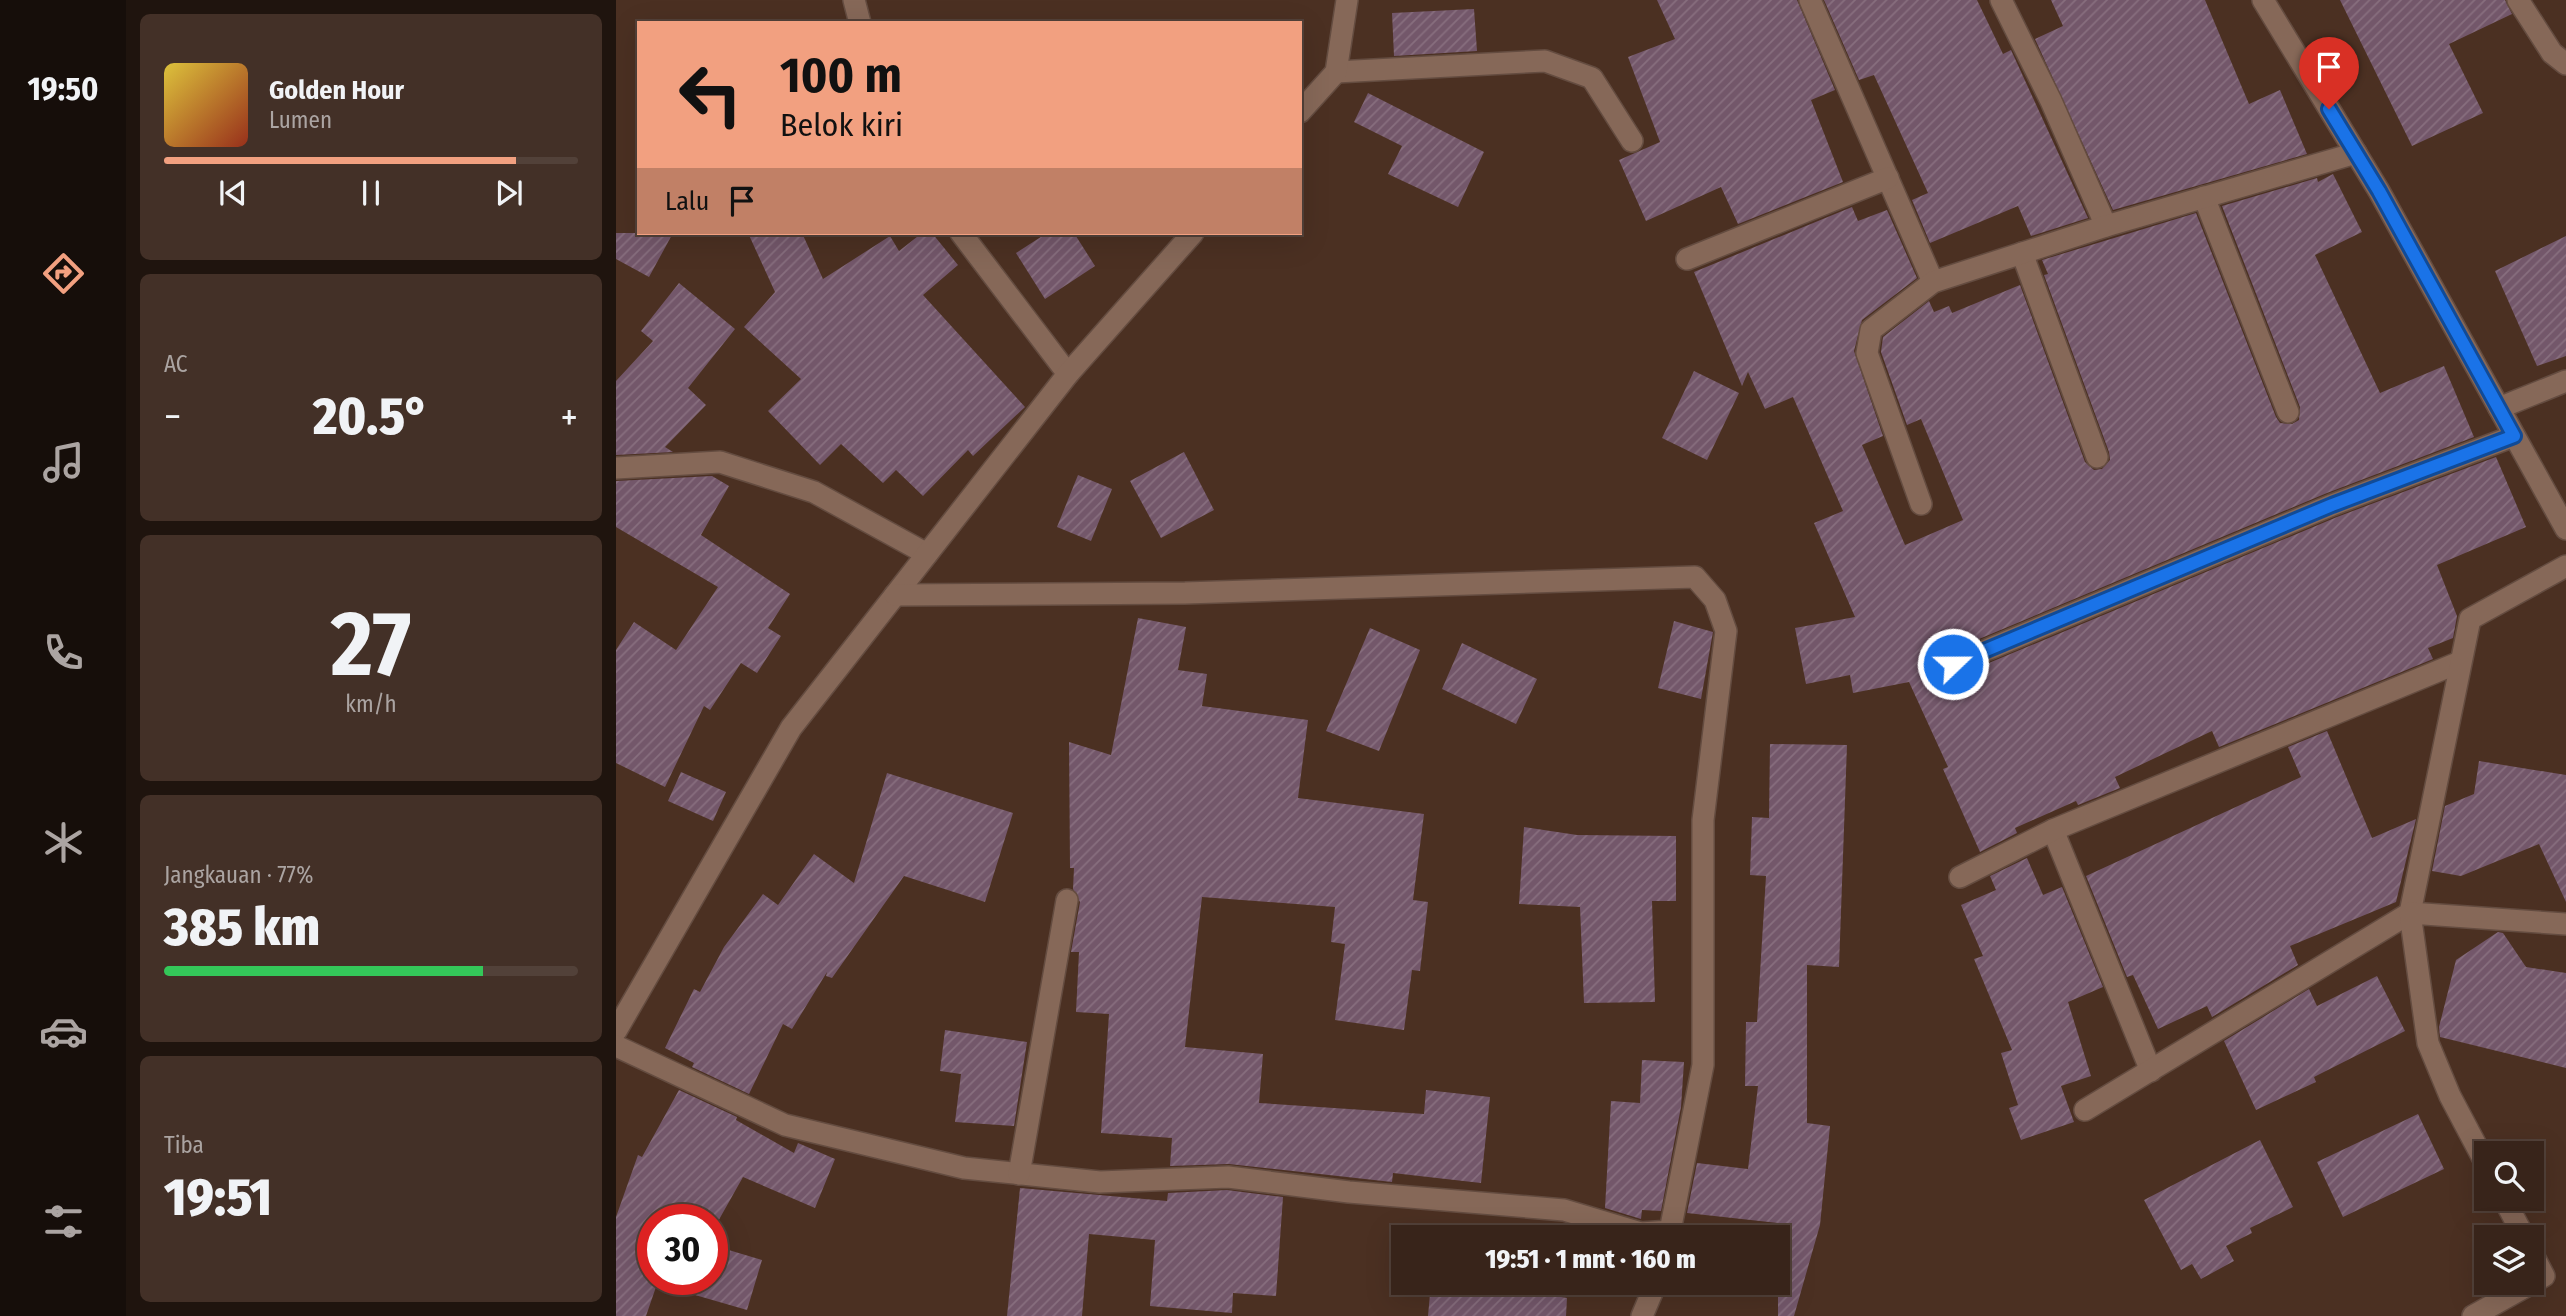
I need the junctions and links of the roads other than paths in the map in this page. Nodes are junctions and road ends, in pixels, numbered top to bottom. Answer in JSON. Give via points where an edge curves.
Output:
{"nodes":[{"id":1,"x":854,"y":0,"type":"edge"},
{"id":2,"x":1346,"y":0,"type":"edge"},
{"id":3,"x":1810,"y":0,"type":"edge"},
{"id":4,"x":2001,"y":0,"type":"edge"},
{"id":5,"x":2263,"y":0,"type":"edge"},
{"id":6,"x":2518,"y":0,"type":"edge"},
{"id":7,"x":859,"y":21,"type":"edge"},
{"id":8,"x":2566,"y":64,"type":"edge"},
{"id":9,"x":1336,"y":72,"type":"junction"},
{"id":10,"x":1302,"y":110,"type":"edge"},
{"id":11,"x":1632,"y":141,"type":"dead end"},
{"id":12,"x":2356,"y":153,"type":"junction"},
{"id":13,"x":1888,"y":178,"type":"junction"},
{"id":14,"x":2204,"y":197,"type":"junction"},
{"id":15,"x":2106,"y":226,"type":"junction"},
{"id":16,"x":963,"y":235,"type":"edge"},
{"id":17,"x":1191,"y":235,"type":"edge"},
{"id":18,"x":2021,"y":253,"type":"junction"},
{"id":19,"x":1687,"y":260,"type":"dead end"},
{"id":20,"x":1933,"y":282,"type":"junction"},
{"id":21,"x":1068,"y":374,"type":"junction"},
{"id":22,"x":2566,"y":381,"type":"edge"},
{"id":23,"x":2499,"y":408,"type":"junction"},
{"id":24,"x":2288,"y":412,"type":"dead end"},
{"id":25,"x":2514,"y":436,"type":"junction"},
{"id":26,"x":2097,"y":457,"type":"dead end"},
{"id":27,"x":616,"y":468,"type":"edge"},
{"id":28,"x":1921,"y":504,"type":"dead end"},
{"id":29,"x":2566,"y":529,"type":"edge"},
{"id":30,"x":927,"y":554,"type":"junction"},
{"id":31,"x":2566,"y":566,"type":"edge"},
{"id":32,"x":895,"y":594,"type":"junction"},
{"id":33,"x":2460,"y":662,"type":"junction"},
{"id":34,"x":1953,"y":664,"type":"dead end"},
{"id":35,"x":2053,"y":830,"type":"junction"},
{"id":36,"x":1960,"y":877,"type":"dead end"},
{"id":37,"x":1067,"y":900,"type":"dead end"},
{"id":38,"x":2410,"y":913,"type":"junction"},
{"id":39,"x":2566,"y":924,"type":"edge"},
{"id":40,"x":616,"y":1031,"type":"edge"},
{"id":41,"x":616,"y":1046,"type":"edge"},
{"id":42,"x":2151,"y":1071,"type":"junction"},
{"id":43,"x":2085,"y":1110,"type":"dead end"},
{"id":44,"x":2474,"y":1141,"type":"edge"},
{"id":45,"x":1019,"y":1174,"type":"junction"},
{"id":46,"x":1614,"y":1225,"type":"edge"},
{"id":47,"x":1671,"y":1225,"type":"edge"},
{"id":48,"x":1651,"y":1295,"type":"edge"},
{"id":49,"x":2511,"y":1295,"type":"edge"},
{"id":50,"x":1642,"y":1316,"type":"edge"},
{"id":51,"x":2473,"y":1316,"type":"edge"}],
"edges":[{"from":1,"to":7,"type":"street"},
{"from":2,"to":9,"type":"street"},
{"from":3,"to":13,"type":"street"},
{"from":4,"to":15,"type":"street"},
{"from":5,"to":12,"type":"street"},
{"from":6,"to":8,"type":"street","via":[[2552,53]]},
{"from":9,"to":10,"type":"street"},
{"from":9,"to":11,"type":"street","via":[[1545,61],[1592,78]]},
{"from":12,"to":14,"type":"street"},
{"from":12,"to":23,"type":"street"},
{"from":13,"to":19,"type":"street"},
{"from":13,"to":20,"type":"street"},
{"from":14,"to":15,"type":"street"},
{"from":14,"to":24,"type":"street"},
{"from":15,"to":18,"type":"street"},
{"from":16,"to":21,"type":"street"},
{"from":17,"to":21,"type":"street"},
{"from":18,"to":20,"type":"street"},
{"from":18,"to":26,"type":"street"},
{"from":20,"to":28,"type":"street","via":[[1871,330],[1867,353]]},
{"from":21,"to":30,"type":"street"},
{"from":22,"to":23,"type":"street"},
{"from":23,"to":25,"type":"street"},
{"from":25,"to":29,"type":"street"},
{"from":25,"to":34,"type":"street","via":[[2332,505]]},
{"from":27,"to":30,"type":"street","via":[[720,461],[814,492]]},
{"from":30,"to":32,"type":"street"},
{"from":31,"to":33,"type":"street","via":[[2470,620]]},
{"from":32,"to":40,"type":"street","via":[[791,728]]},
{"from":32,"to":47,"type":"street","via":[[1185,593],[1695,577],[1715,600],[1726,631],[1703,820],[1703,1065]]},
{"from":33,"to":35,"type":"street"},
{"from":33,"to":38,"type":"street"},
{"from":35,"to":36,"type":"street"},
{"from":35,"to":42,"type":"street"},
{"from":37,"to":45,"type":"street"},
{"from":38,"to":39,"type":"street"},
{"from":38,"to":42,"type":"street"},
{"from":38,"to":44,"type":"street","via":[[2428,1043]]},
{"from":41,"to":45,"type":"street","via":[[785,1125],[964,1168]]},
{"from":42,"to":43,"type":"street"},
{"from":45,"to":46,"type":"street","via":[[1100,1182],[1228,1177],[1564,1210]]},
{"from":48,"to":50,"type":"street"},
{"from":49,"to":51,"type":"street"}]}
